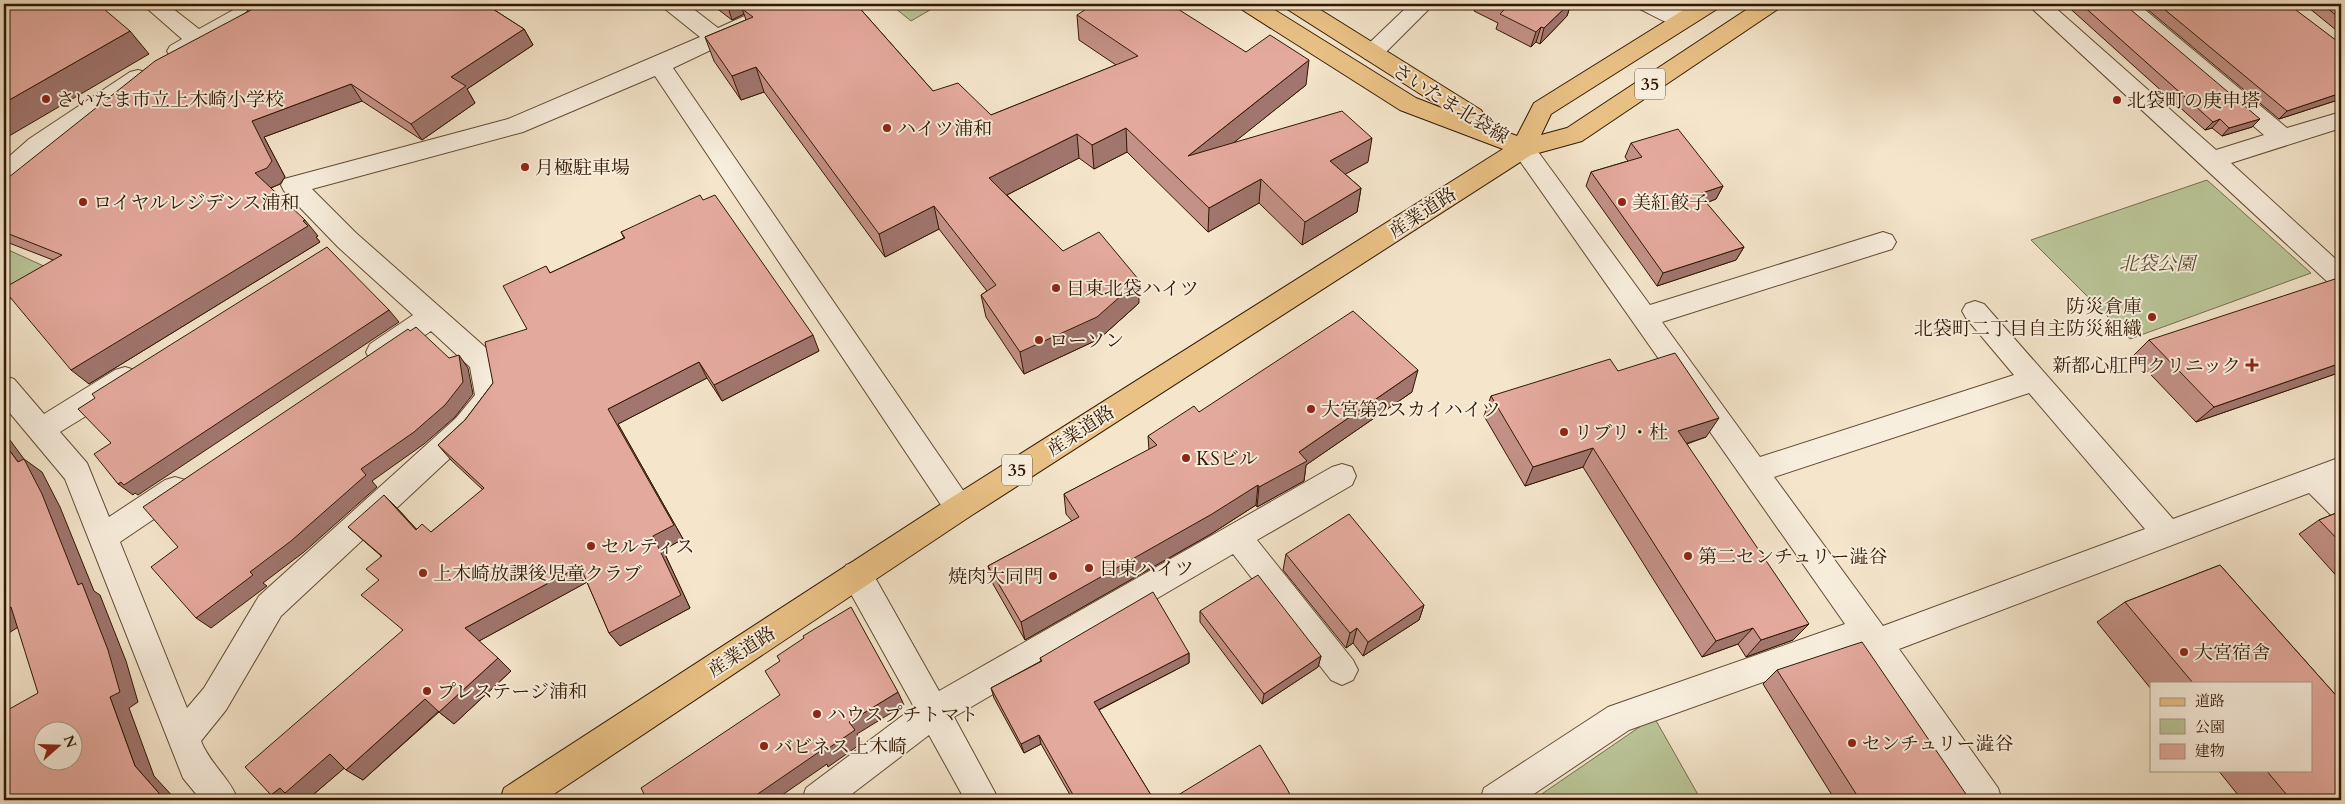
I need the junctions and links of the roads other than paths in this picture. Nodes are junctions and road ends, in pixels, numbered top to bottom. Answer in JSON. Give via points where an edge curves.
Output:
{"nodes":[{"id":1,"x":153,"y":4,"type":"edge"},
{"id":2,"x":260,"y":4,"type":"edge"},
{"id":3,"x":673,"y":4,"type":"edge"},
{"id":4,"x":789,"y":4,"type":"edge"},
{"id":5,"x":1249,"y":4,"type":"edge"},
{"id":6,"x":1295,"y":4,"type":"edge"},
{"id":7,"x":1423,"y":4,"type":"edge"},
{"id":8,"x":1648,"y":4,"type":"edge"},
{"id":9,"x":1709,"y":4,"type":"edge"},
{"id":10,"x":1770,"y":4,"type":"edge"},
{"id":11,"x":2038,"y":4,"type":"edge"},
{"id":12,"x":2124,"y":4,"type":"edge"},
{"id":13,"x":1683,"y":20,"type":"junction"},
{"id":14,"x":716,"y":38,"type":"junction"},
{"id":15,"x":196,"y":39,"type":"junction"},
{"id":16,"x":1372,"y":53,"type":"junction"},
{"id":17,"x":659,"y":66,"type":"junction"},
{"id":18,"x":2341,"y":120,"type":"edge"},
{"id":19,"x":2283,"y":138,"type":"junction"},
{"id":20,"x":1523,"y":148,"type":"junction"},
{"id":21,"x":2212,"y":160,"type":"junction"},
{"id":22,"x":4,"y":175,"type":"edge"},
{"id":23,"x":347,"y":240,"type":"junction"},
{"id":24,"x":1884,"y":242,"type":"dead end"},
{"id":25,"x":322,"y":255,"type":"edge"},
{"id":26,"x":2341,"y":279,"type":"edge"},
{"id":27,"x":1975,"y":311,"type":"dead end"},
{"id":28,"x":432,"y":316,"type":"junction"},
{"id":29,"x":1644,"y":317,"type":"junction"},
{"id":30,"x":148,"y":363,"type":"edge"},
{"id":31,"x":358,"y":366,"type":"edge"},
{"id":32,"x":2034,"y":380,"type":"junction"},
{"id":33,"x":4,"y":387,"type":"edge"},
{"id":34,"x":41,"y":430,"type":"junction"},
{"id":35,"x":2341,"y":469,"type":"edge"},
{"id":36,"x":1754,"y":471,"type":"junction"},
{"id":37,"x":193,"y":476,"type":"edge"},
{"id":38,"x":1342,"y":476,"type":"dead end"},
{"id":39,"x":2314,"y":479,"type":"junction"},
{"id":40,"x":2341,"y":506,"type":"edge"},
{"id":41,"x":958,"y":508,"type":"junction"},
{"id":42,"x":2167,"y":533,"type":"junction"},
{"id":43,"x":103,"y":537,"type":"junction"},
{"id":44,"x":1238,"y":538,"type":"junction"},
{"id":45,"x":857,"y":575,"type":"junction"},
{"id":46,"x":1872,"y":636,"type":"junction"},
{"id":47,"x":1342,"y":670,"type":"dead end"},
{"id":48,"x":934,"y":711,"type":"junction"},
{"id":49,"x":184,"y":737,"type":"junction"},
{"id":50,"x":222,"y":800,"type":"edge"},
{"id":51,"x":516,"y":800,"type":"edge"},
{"id":52,"x":818,"y":800,"type":"edge"},
{"id":53,"x":984,"y":800,"type":"edge"},
{"id":54,"x":1496,"y":800,"type":"edge"},
{"id":55,"x":1986,"y":800,"type":"edge"}],
"edges":[{"from":1,"to":15,"type":"street"},
{"from":2,"to":15,"type":"street"},
{"from":3,"to":14,"type":"street"},
{"from":4,"to":14,"type":"street"},
{"from":5,"to":20,"type":"main road","name":"さいたま北袋線","via":[[1408,104]]},
{"from":6,"to":16,"type":"main road","name":"さいたま北袋線"},
{"from":7,"to":16,"type":"street"},
{"from":8,"to":13,"type":"street"},
{"from":9,"to":13,"type":"main road","number":"35"},
{"from":10,"to":20,"type":"main road","name":"産業道路","number":"35","via":[[1574,135]]},
{"from":11,"to":21,"type":"street"},
{"from":12,"to":19,"type":"street"},
{"from":13,"to":20,"type":"main road","number":"35","via":[[1542,109]]},
{"from":14,"to":17,"type":"street"},
{"from":15,"to":22,"type":"street","via":[[38,145]]},
{"from":16,"to":20,"type":"main road","name":"さいたま北袋線"},
{"from":17,"to":23,"type":"street","via":[[514,126],[293,185]]},
{"from":17,"to":41,"type":"street"},
{"from":18,"to":19,"type":"street"},
{"from":19,"to":21,"type":"street"},
{"from":20,"to":29,"type":"street"},
{"from":20,"to":41,"type":"main road","name":"産業道路","number":"35"},
{"from":21,"to":26,"type":"street"},
{"from":23,"to":25,"type":"street"},
{"from":23,"to":28,"type":"street"},
{"from":24,"to":29,"type":"street"},
{"from":27,"to":32,"type":"street"},
{"from":28,"to":31,"type":"street"},
{"from":28,"to":49,"type":"street","via":[[483,362],[489,398],[466,426],[270,606],[215,699]]},
{"from":29,"to":36,"type":"street"},
{"from":30,"to":34,"type":"street"},
{"from":32,"to":36,"type":"street"},
{"from":32,"to":42,"type":"street"},
{"from":33,"to":34,"type":"street"},
{"from":34,"to":43,"type":"street","via":[[76,472]]},
{"from":35,"to":39,"type":"street"},
{"from":36,"to":46,"type":"street"},
{"from":37,"to":43,"type":"street"},
{"from":38,"to":44,"type":"street"},
{"from":39,"to":40,"type":"street"},
{"from":39,"to":42,"type":"street"},
{"from":41,"to":45,"type":"main road","name":"産業道路","number":"35"},
{"from":42,"to":46,"type":"street"},
{"from":43,"to":49,"type":"street"},
{"from":44,"to":47,"type":"street"},
{"from":44,"to":48,"type":"street"},
{"from":45,"to":48,"type":"street"},
{"from":45,"to":51,"type":"main road","name":"産業道路","number":"35"},
{"from":46,"to":54,"type":"street","via":[[1619,718]]},
{"from":46,"to":55,"type":"street"},
{"from":48,"to":52,"type":"street"},
{"from":48,"to":53,"type":"street"},
{"from":49,"to":50,"type":"street","via":[[195,766]]}]}
